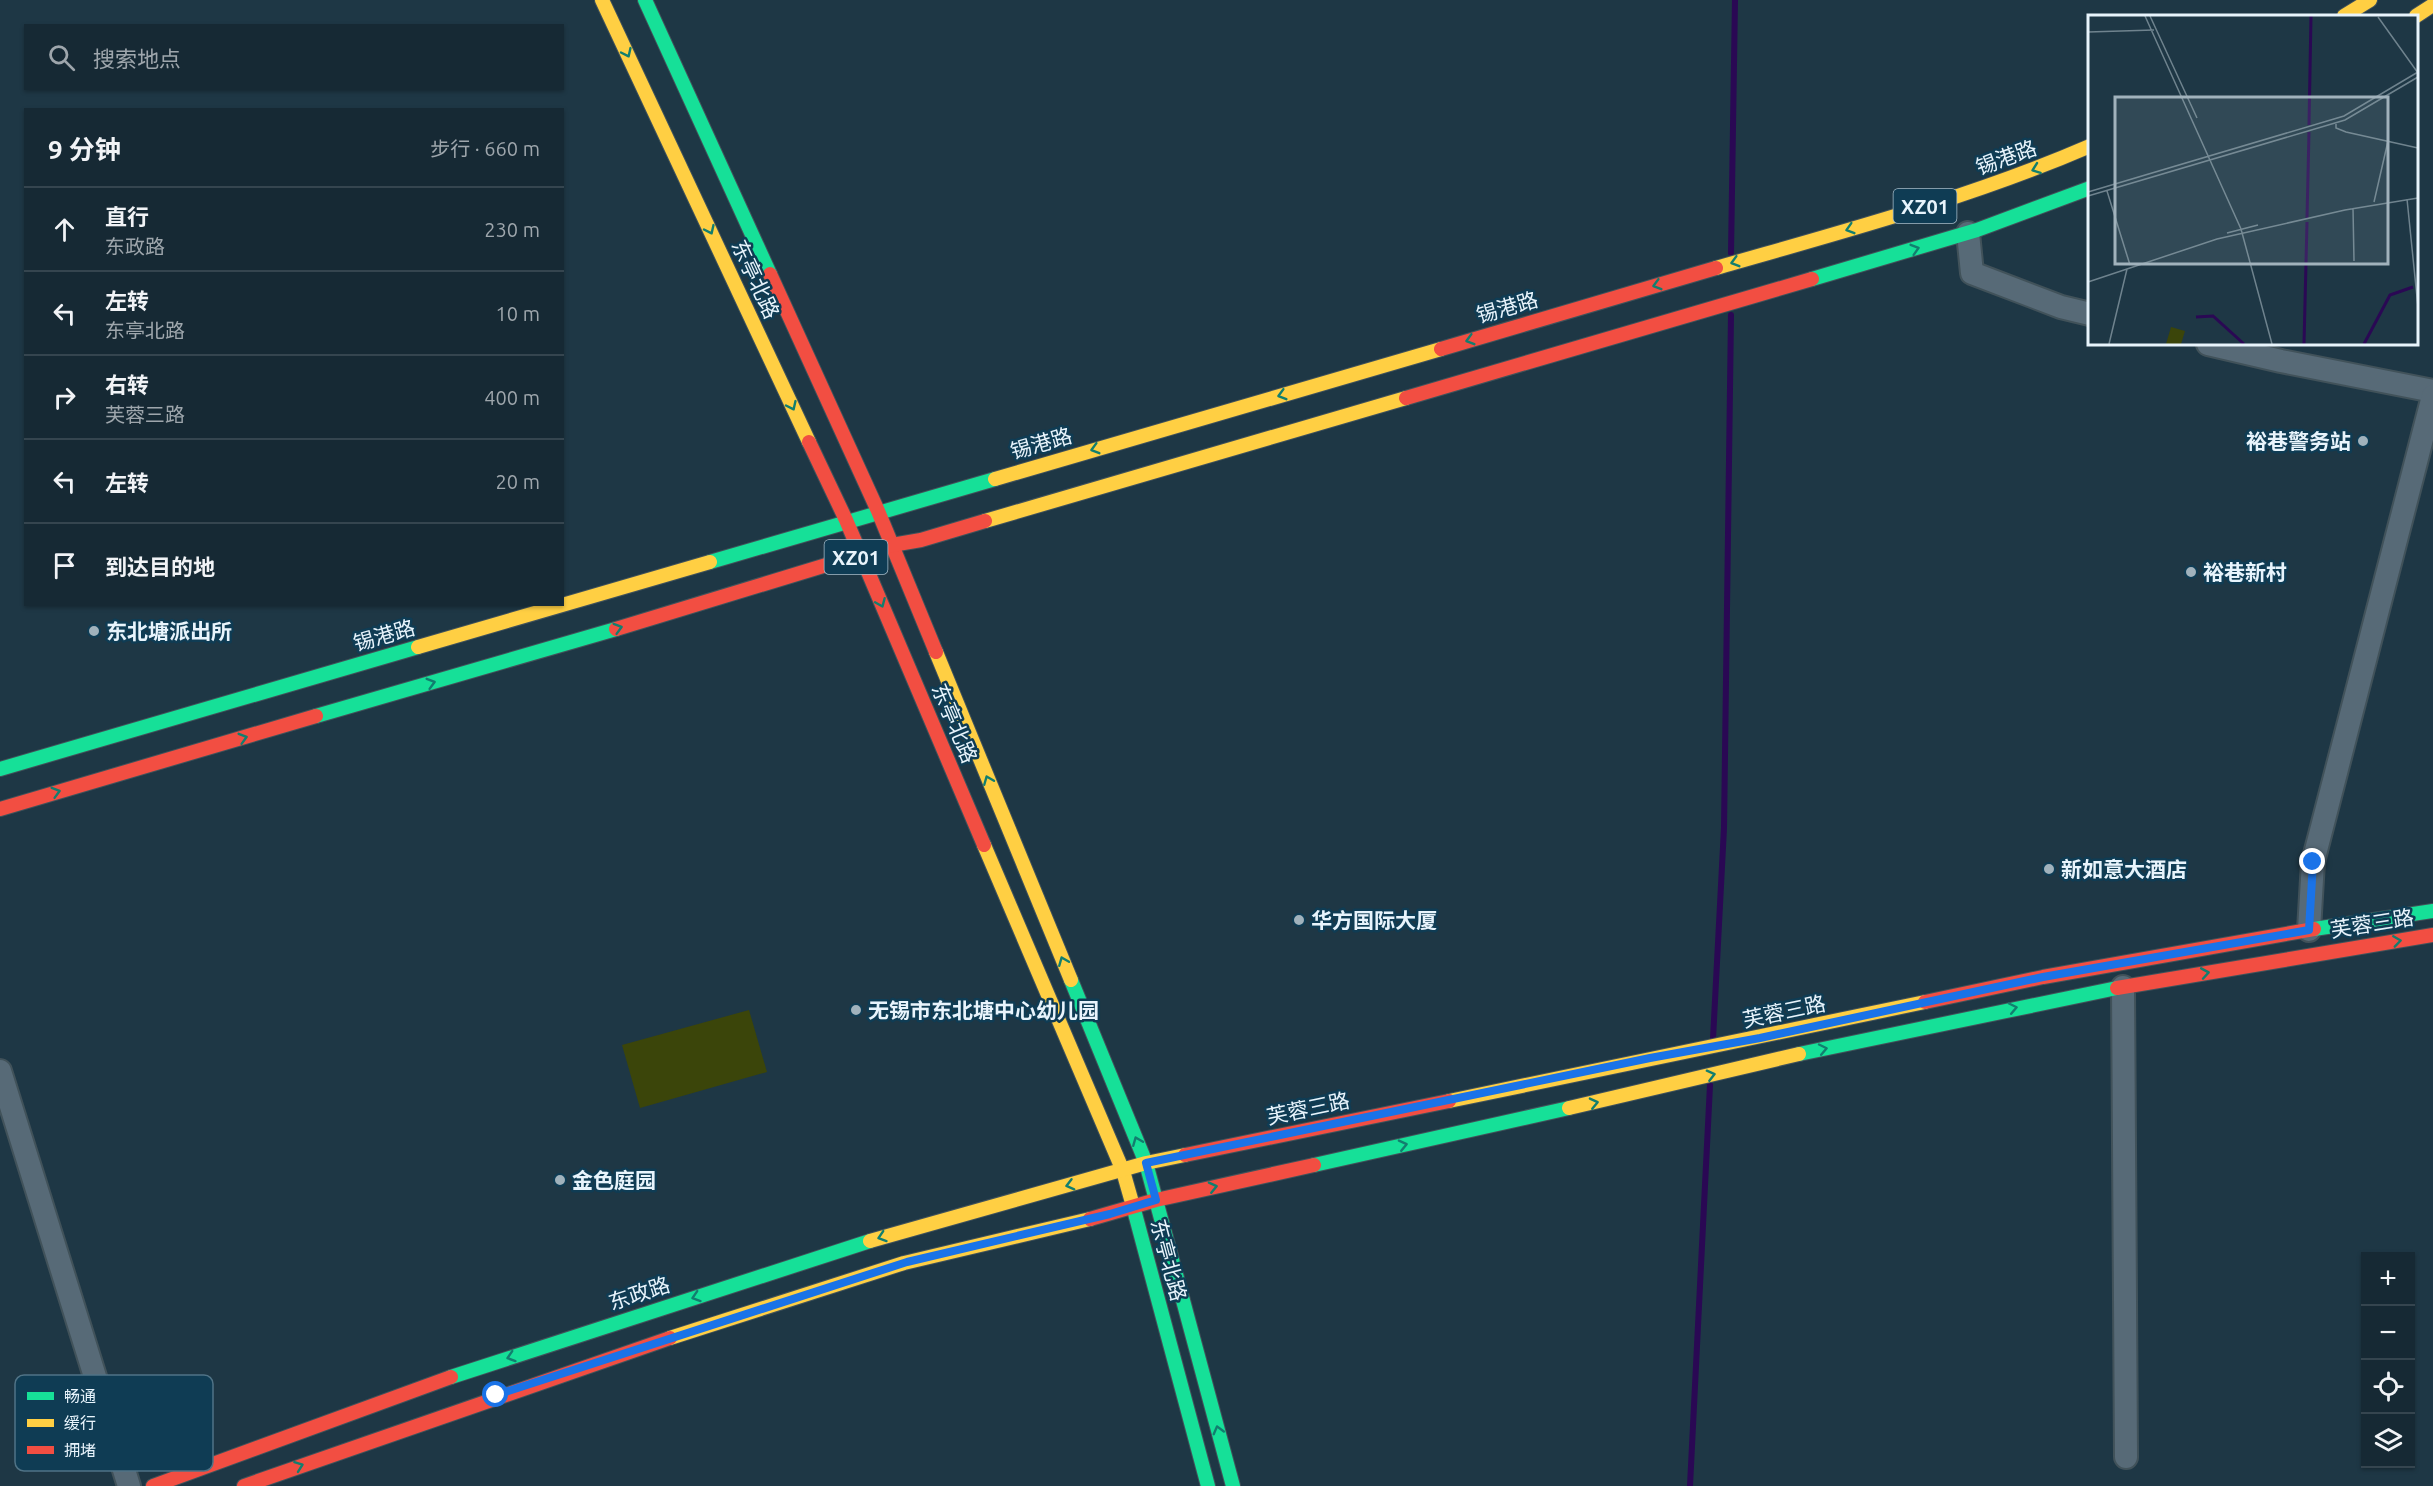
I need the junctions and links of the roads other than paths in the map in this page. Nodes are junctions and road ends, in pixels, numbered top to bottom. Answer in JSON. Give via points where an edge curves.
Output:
{"nodes":[{"id":1,"x":602,"y":0,"type":"edge"},
{"id":2,"x":645,"y":0,"type":"edge"},
{"id":3,"x":2370,"y":0,"type":"edge"},
{"id":4,"x":2433,"y":5,"type":"edge"},
{"id":5,"x":2346,"y":15,"type":"edge"},
{"id":6,"x":2418,"y":15,"type":"edge"},
{"id":7,"x":2088,"y":147,"type":"edge"},
{"id":8,"x":2088,"y":189,"type":"edge"},
{"id":9,"x":1968,"y":233,"type":"junction"},
{"id":10,"x":2088,"y":314,"type":"edge"},
{"id":11,"x":2212,"y":345,"type":"edge"},
{"id":12,"x":2433,"y":391,"type":"edge"},
{"id":13,"x":2433,"y":396,"type":"edge"},
{"id":14,"x":878,"y":511,"type":"junction"},
{"id":15,"x":846,"y":520,"type":"junction"},
{"id":16,"x":892,"y":545,"type":"junction"},
{"id":17,"x":861,"y":555,"type":"junction"},
{"id":18,"x":564,"y":603,"type":"edge"},
{"id":19,"x":554,"y":606,"type":"edge"},
{"id":20,"x":0,"y":769,"type":"edge"},
{"id":21,"x":0,"y":809,"type":"edge"},
{"id":22,"x":2433,"y":911,"type":"edge"},
{"id":23,"x":2309,"y":930,"type":"junction"},
{"id":24,"x":2433,"y":935,"type":"edge"},
{"id":25,"x":2123,"y":987,"type":"junction"},
{"id":26,"x":0,"y":1071,"type":"edge"},
{"id":27,"x":1146,"y":1163,"type":"junction"},
{"id":28,"x":1123,"y":1171,"type":"junction"},
{"id":29,"x":1156,"y":1200,"type":"junction"},
{"id":30,"x":1133,"y":1208,"type":"junction"},
{"id":31,"x":94,"y":1375,"type":"edge"},
{"id":32,"x":2126,"y":1457,"type":"dead end"},
{"id":33,"x":213,"y":1464,"type":"edge"},
{"id":34,"x":124,"y":1471,"type":"edge"},
{"id":35,"x":194,"y":1471,"type":"edge"},
{"id":36,"x":129,"y":1486,"type":"edge"},
{"id":37,"x":153,"y":1486,"type":"edge"},
{"id":38,"x":244,"y":1486,"type":"edge"},
{"id":39,"x":1208,"y":1486,"type":"edge"},
{"id":40,"x":1233,"y":1486,"type":"edge"}],
"edges":[{"from":1,"to":15,"type":"main road","name":"东亭北路","one_way":true},
{"from":2,"to":14,"type":"main road","name":"东亭北路"},
{"from":3,"to":5,"type":"main road"},
{"from":4,"to":6,"type":"main road"},
{"from":7,"to":14,"type":"main road","name":"锡港路","number":"XZ01","one_way":true,"via":[[1956,197]]},
{"from":8,"to":9,"type":"main road","number":"XZ01"},
{"from":9,"to":10,"type":"street","via":[[1972,273]]},
{"from":16,"to":9,"type":"main road","number":"XZ01","one_way":true,"via":[[921,540]]},
{"from":11,"to":12,"type":"street"},
{"from":13,"to":23,"type":"street","via":[[2313,862]]},
{"from":14,"to":15,"type":"main road","name":"锡港路","number":"XZ01"},
{"from":14,"to":16,"type":"main road","name":"东亭北路"},
{"from":15,"to":17,"type":"main road","name":"东亭北路"},
{"from":15,"to":18,"type":"main road","name":"锡港路","number":"XZ01"},
{"from":16,"to":17,"type":"main road","number":"XZ01"},
{"from":27,"to":16,"type":"main road","name":"东亭北路","one_way":true},
{"from":21,"to":17,"type":"main road","number":"XZ01","one_way":true},
{"from":17,"to":28,"type":"main road","name":"东亭北路","one_way":true},
{"from":19,"to":20,"type":"main road","name":"锡港路","number":"XZ01"},
{"from":22,"to":23,"type":"main road","name":"芙蓉三路"},
{"from":23,"to":27,"type":"main road","name":"芙蓉三路","via":[[2043,977]]},
{"from":25,"to":24,"type":"main road","name":"芙蓉三路","one_way":true},
{"from":29,"to":25,"type":"main road","name":"芙蓉三路","one_way":true,"via":[[1766,1061]]},
{"from":25,"to":32,"type":"street"},
{"from":26,"to":31,"type":"street"},
{"from":27,"to":28,"type":"main road","name":"东政路"},
{"from":27,"to":29,"type":"main road","name":"东亭北路"},
{"from":28,"to":30,"type":"main road","name":"东亭北路"},
{"from":28,"to":33,"type":"main road","name":"东政路","one_way":true,"via":[[898,1232],[485,1365]]},
{"from":29,"to":30,"type":"main road"},
{"from":40,"to":29,"type":"main road","name":"东亭北路","one_way":true},
{"from":38,"to":30,"type":"main road","one_way":true,"via":[[496,1395],[907,1262]]},
{"from":30,"to":39,"type":"main road","name":"东亭北路"},
{"from":34,"to":36,"type":"street"},
{"from":35,"to":37,"type":"main road","name":"东政路","one_way":true}]}
